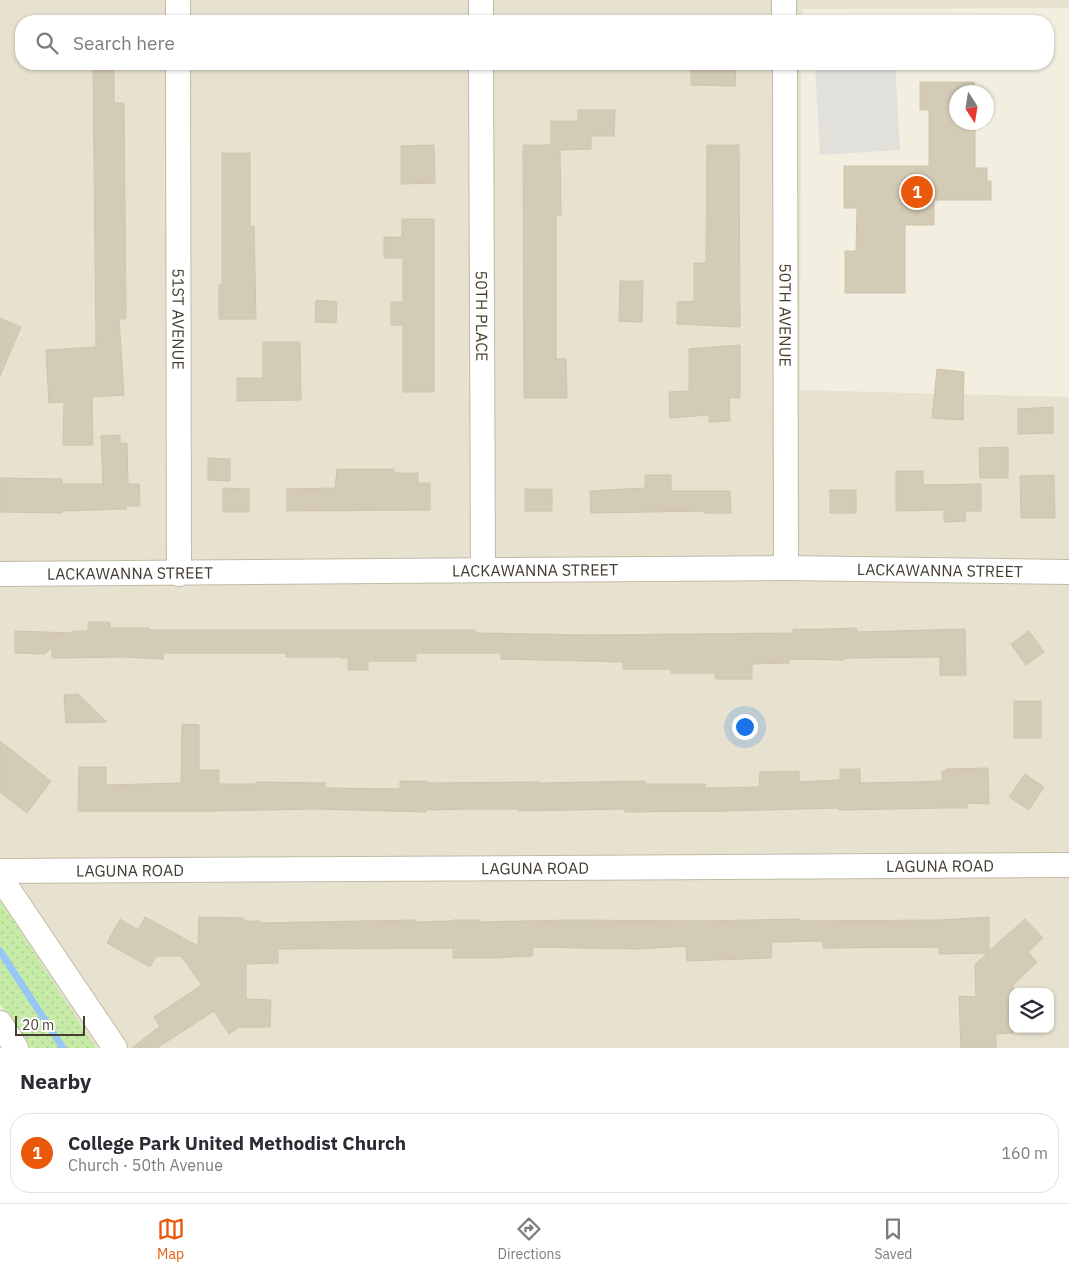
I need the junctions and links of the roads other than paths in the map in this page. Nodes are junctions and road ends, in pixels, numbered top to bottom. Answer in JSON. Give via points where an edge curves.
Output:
{"nodes":[{"id":1,"x":178,"y":0,"type":"edge"},
{"id":2,"x":480,"y":0,"type":"edge"},
{"id":3,"x":784,"y":0,"type":"edge"},
{"id":4,"x":178,"y":15,"type":"edge"},
{"id":5,"x":481,"y":15,"type":"edge"},
{"id":6,"x":784,"y":15,"type":"edge"},
{"id":7,"x":178,"y":70,"type":"edge"},
{"id":8,"x":481,"y":70,"type":"edge"},
{"id":9,"x":784,"y":70,"type":"edge"},
{"id":10,"x":786,"y":568,"type":"junction"},
{"id":11,"x":483,"y":569,"type":"junction"},
{"id":12,"x":1069,"y":572,"type":"edge"},
{"id":13,"x":0,"y":574,"type":"edge"},
{"id":14,"x":179,"y":574,"type":"junction"},
{"id":15,"x":1069,"y":865,"type":"edge"},
{"id":16,"x":0,"y":871,"type":"edge"},
{"id":17,"x":0,"y":877,"type":"edge"},
{"id":18,"x":0,"y":1023,"type":"edge"},
{"id":19,"x":16,"y":1048,"type":"edge"},
{"id":20,"x":116,"y":1048,"type":"edge"}],
"edges":[{"from":1,"to":4,"type":"street"},
{"from":2,"to":5,"type":"street"},
{"from":3,"to":6,"type":"street"},
{"from":7,"to":14,"type":"street","name":"51ST AVENUE"},
{"from":8,"to":11,"type":"street","name":"50TH PLACE"},
{"from":9,"to":10,"type":"street","name":"50TH AVENUE"},
{"from":10,"to":11,"type":"street","name":"LACKAWANNA STREET"},
{"from":10,"to":12,"type":"street","name":"LACKAWANNA STREET"},
{"from":11,"to":14,"type":"street","name":"LACKAWANNA STREET"},
{"from":13,"to":14,"type":"street","name":"LACKAWANNA STREET"},
{"from":15,"to":16,"type":"street","name":"LAGUNA ROAD"},
{"from":17,"to":20,"type":"street"},
{"from":18,"to":19,"type":"street"}]}
